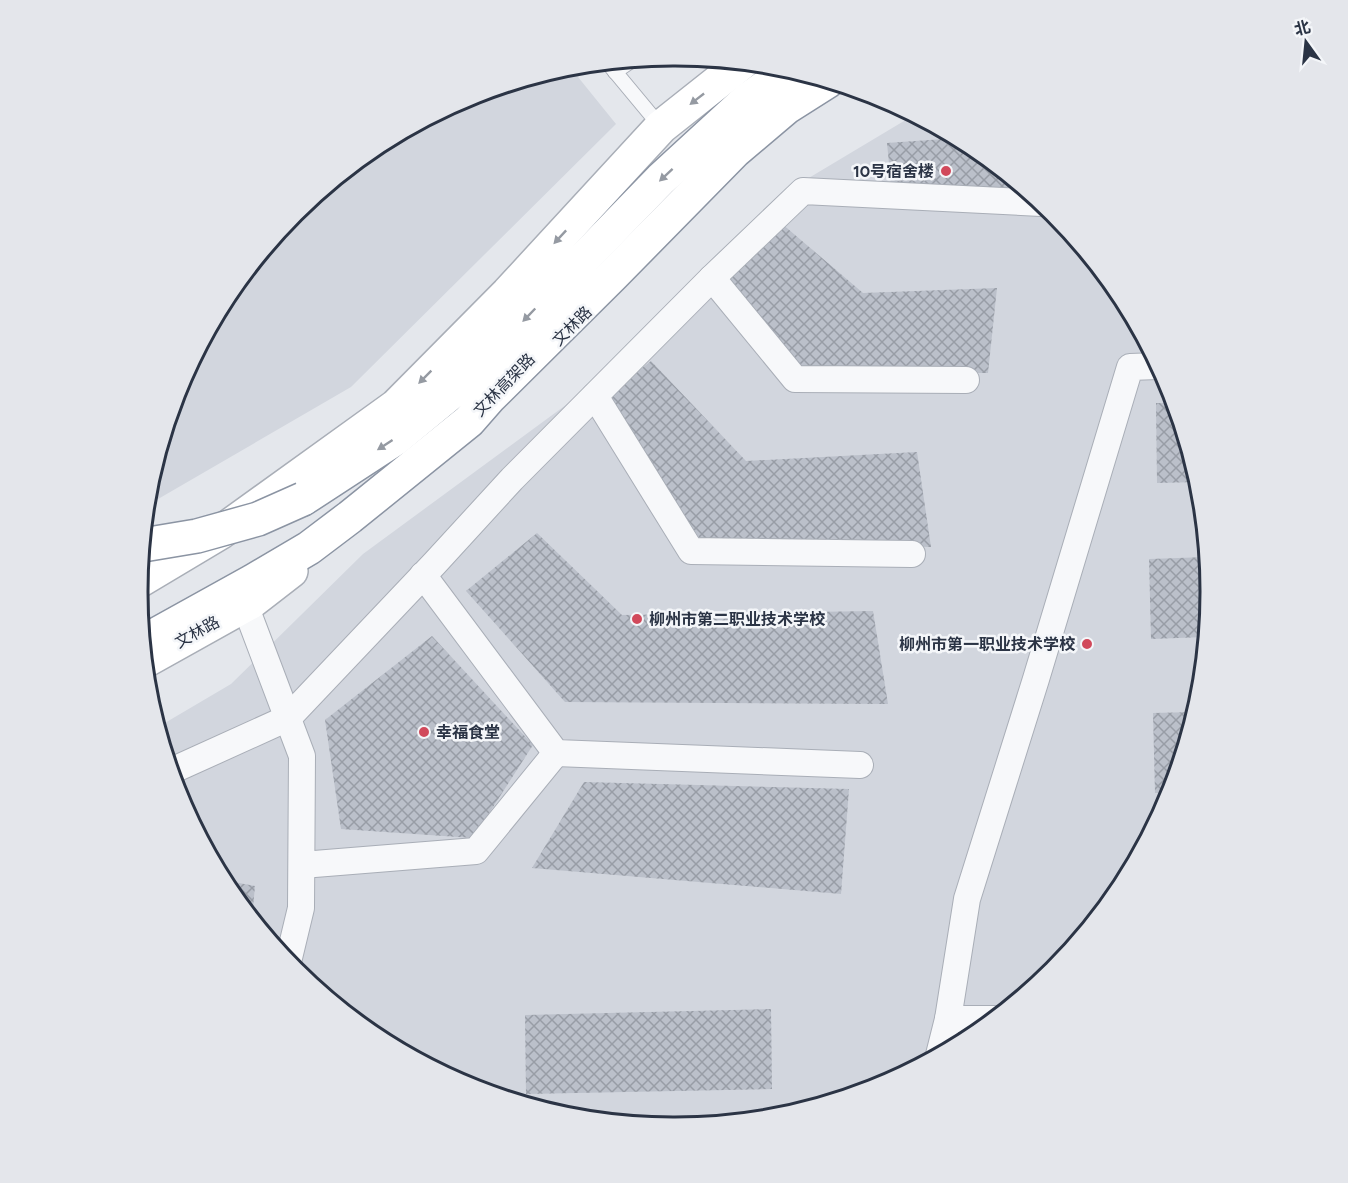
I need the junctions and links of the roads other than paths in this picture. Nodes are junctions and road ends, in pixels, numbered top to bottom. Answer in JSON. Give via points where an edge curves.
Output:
{"nodes":[{"id":1,"x":613,"y":69,"type":"edge"},
{"id":2,"x":734,"y":69,"type":"edge"},
{"id":3,"x":779,"y":77,"type":"edge"},
{"id":4,"x":819,"y":87,"type":"edge"},
{"id":5,"x":836,"y":92,"type":"edge"},
{"id":6,"x":661,"y":127,"type":"junction"},
{"id":7,"x":1027,"y":202,"type":"edge"},
{"id":8,"x":712,"y":278,"type":"junction"},
{"id":9,"x":1148,"y":366,"type":"edge"},
{"id":10,"x":966,"y":380,"type":"dead end"},
{"id":11,"x":595,"y":396,"type":"junction"},
{"id":12,"x":151,"y":544,"type":"edge"},
{"id":13,"x":912,"y":554,"type":"dead end"},
{"id":14,"x":149,"y":575,"type":"edge"},
{"id":15,"x":423,"y":575,"type":"junction"},
{"id":16,"x":245,"y":605,"type":"junction"},
{"id":17,"x":151,"y":638,"type":"edge"},
{"id":18,"x":153,"y":657,"type":"edge"},
{"id":19,"x":288,"y":718,"type":"junction"},
{"id":20,"x":556,"y":753,"type":"junction"},
{"id":21,"x":860,"y":765,"type":"dead end"},
{"id":22,"x":179,"y":767,"type":"edge"},
{"id":23,"x":302,"y":865,"type":"junction"},
{"id":24,"x":291,"y":951,"type":"edge"},
{"id":25,"x":948,"y":1019,"type":"junction"},
{"id":26,"x":979,"y":1019,"type":"edge"},
{"id":27,"x":942,"y":1044,"type":"edge"}],
"edges":[{"from":1,"to":6,"type":"lane"},
{"from":2,"to":6,"type":"main road","one_way":true},
{"from":3,"to":12,"type":"main road","name":"文林高架路","one_way":true,"bridge":true,"via":[[747,100],[661,179],[464,382],[395,439],[303,499],[258,519]]},
{"from":4,"to":17,"type":"main road","name":"文林高架路","via":[[735,151],[469,421],[309,548]]},
{"from":5,"to":16,"type":"main road","name":"文林路","via":[[753,144],[492,406],[413,478]]},
{"from":6,"to":14,"type":"main road","one_way":true,"via":[[508,293],[396,406],[221,532]]},
{"from":7,"to":8,"type":"street","via":[[803,190]]},
{"from":8,"to":10,"type":"street","via":[[795,379]]},
{"from":8,"to":11,"type":"street"},
{"from":9,"to":25,"type":"street","via":[[1130,367],[967,899]]},
{"from":11,"to":13,"type":"street","via":[[692,551]]},
{"from":11,"to":15,"type":"street"},
{"from":15,"to":19,"type":"street"},
{"from":15,"to":20,"type":"street"},
{"from":16,"to":18,"type":"main road","name":"文林路"},
{"from":16,"to":19,"type":"street"},
{"from":19,"to":22,"type":"street"},
{"from":19,"to":23,"type":"street","via":[[302,756]]},
{"from":20,"to":21,"type":"street"},
{"from":20,"to":23,"type":"street","via":[[476,851]]},
{"from":23,"to":24,"type":"street","via":[[301,908]]},
{"from":25,"to":26,"type":"street"},
{"from":25,"to":27,"type":"street"}]}
